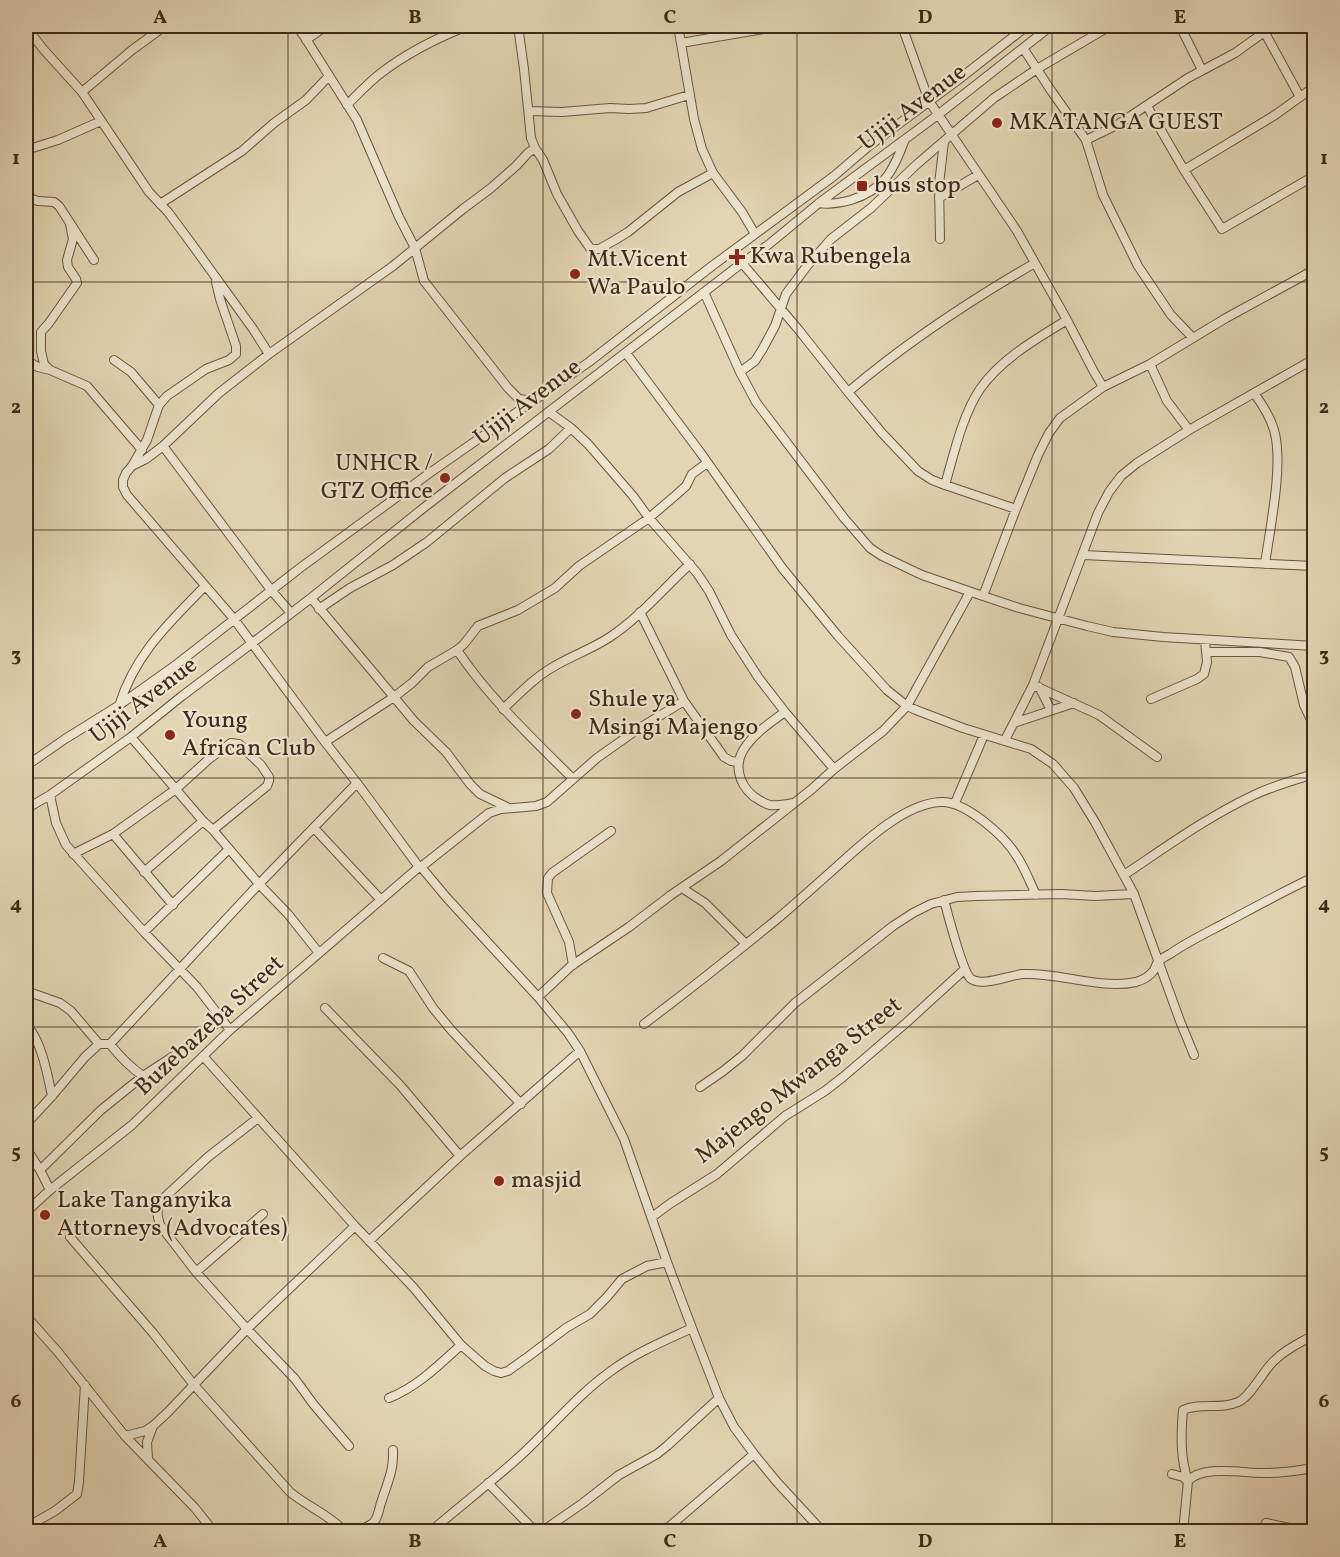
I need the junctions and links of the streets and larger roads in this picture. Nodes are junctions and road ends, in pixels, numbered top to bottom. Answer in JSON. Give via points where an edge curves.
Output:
{"nodes":[{"id":1,"x":165,"y":26,"type":"edge"},
{"id":2,"x":296,"y":26,"type":"edge"},
{"id":3,"x":326,"y":26,"type":"edge"},
{"id":4,"x":467,"y":26,"type":"edge"},
{"id":5,"x":518,"y":26,"type":"edge"},
{"id":6,"x":678,"y":26,"type":"edge"},
{"id":7,"x":781,"y":26,"type":"edge"},
{"id":8,"x":882,"y":26,"type":"edge"},
{"id":9,"x":902,"y":26,"type":"edge"},
{"id":10,"x":1027,"y":26,"type":"edge"},
{"id":11,"x":1051,"y":26,"type":"edge"},
{"id":12,"x":1110,"y":26,"type":"edge"},
{"id":13,"x":1180,"y":26,"type":"edge"},
{"id":14,"x":1273,"y":26,"type":"edge"},
{"id":15,"x":26,"y":27,"type":"edge"},
{"id":16,"x":1265,"y":33,"type":"junction"},
{"id":17,"x":306,"y":40,"type":"junction"},
{"id":18,"x":681,"y":43,"type":"junction"},
{"id":19,"x":1023,"y":48,"type":"junction"},
{"id":20,"x":1037,"y":69,"type":"junction"},
{"id":21,"x":1202,"y":70,"type":"junction"},
{"id":22,"x":329,"y":76,"type":"junction"},
{"id":23,"x":1314,"y":87,"type":"edge"},
{"id":24,"x":82,"y":92,"type":"junction"},
{"id":25,"x":689,"y":95,"type":"junction"},
{"id":26,"x":1300,"y":98,"type":"junction"},
{"id":27,"x":930,"y":101,"type":"junction"},
{"id":28,"x":347,"y":105,"type":"junction"},
{"id":29,"x":1147,"y":106,"type":"junction"},
{"id":30,"x":529,"y":111,"type":"junction"},
{"id":31,"x":939,"y":114,"type":"junction"},
{"id":32,"x":101,"y":121,"type":"junction"},
{"id":33,"x":953,"y":135,"type":"junction"},
{"id":34,"x":905,"y":139,"type":"junction"},
{"id":35,"x":1086,"y":140,"type":"junction"},
{"id":36,"x":944,"y":142,"type":"junction"},
{"id":37,"x":535,"y":148,"type":"junction"},
{"id":38,"x":26,"y":150,"type":"edge"},
{"id":39,"x":1184,"y":170,"type":"junction"},
{"id":40,"x":712,"y":173,"type":"junction"},
{"id":41,"x":978,"y":175,"type":"junction"},
{"id":42,"x":1314,"y":176,"type":"edge"},
{"id":43,"x":26,"y":197,"type":"edge"},
{"id":44,"x":939,"y":198,"type":"junction"},
{"id":45,"x":819,"y":203,"type":"junction"},
{"id":46,"x":160,"y":204,"type":"junction"},
{"id":47,"x":70,"y":224,"type":"junction"},
{"id":48,"x":755,"y":234,"type":"junction"},
{"id":49,"x":940,"y":239,"type":"dead end"},
{"id":50,"x":415,"y":248,"type":"junction"},
{"id":51,"x":94,"y":260,"type":"dead end"},
{"id":52,"x":742,"y":263,"type":"junction"},
{"id":53,"x":1035,"y":263,"type":"junction"},
{"id":54,"x":1314,"y":270,"type":"edge"},
{"id":55,"x":215,"y":276,"type":"junction"},
{"id":56,"x":704,"y":292,"type":"junction"},
{"id":57,"x":780,"y":308,"type":"junction"},
{"id":58,"x":1067,"y":320,"type":"junction"},
{"id":59,"x":1192,"y":338,"type":"junction"},
{"id":60,"x":626,"y":352,"type":"junction"},
{"id":61,"x":269,"y":354,"type":"junction"},
{"id":62,"x":1314,"y":359,"type":"edge"},
{"id":63,"x":26,"y":360,"type":"edge"},
{"id":64,"x":114,"y":360,"type":"dead end"},
{"id":65,"x":1150,"y":363,"type":"junction"},
{"id":66,"x":51,"y":370,"type":"junction"},
{"id":67,"x":740,"y":372,"type":"junction"},
{"id":68,"x":1103,"y":387,"type":"junction"},
{"id":69,"x":848,"y":392,"type":"junction"},
{"id":70,"x":1254,"y":393,"type":"junction"},
{"id":71,"x":535,"y":400,"type":"junction"},
{"id":72,"x":159,"y":405,"type":"junction"},
{"id":73,"x":549,"y":412,"type":"junction"},
{"id":74,"x":571,"y":428,"type":"junction"},
{"id":75,"x":1189,"y":430,"type":"junction"},
{"id":76,"x":163,"y":446,"type":"junction"},
{"id":77,"x":142,"y":450,"type":"junction"},
{"id":78,"x":707,"y":463,"type":"junction"},
{"id":79,"x":132,"y":466,"type":"junction"},
{"id":80,"x":945,"y":485,"type":"junction"},
{"id":81,"x":1016,"y":509,"type":"junction"},
{"id":82,"x":649,"y":518,"type":"junction"},
{"id":83,"x":1083,"y":555,"type":"junction"},
{"id":84,"x":690,"y":564,"type":"junction"},
{"id":85,"x":1265,"y":564,"type":"junction"},
{"id":86,"x":1314,"y":566,"type":"edge"},
{"id":87,"x":205,"y":586,"type":"junction"},
{"id":88,"x":271,"y":590,"type":"junction"},
{"id":89,"x":970,"y":592,"type":"junction"},
{"id":90,"x":983,"y":596,"type":"junction"},
{"id":91,"x":311,"y":598,"type":"junction"},
{"id":92,"x":320,"y":609,"type":"junction"},
{"id":93,"x":640,"y":612,"type":"junction"},
{"id":94,"x":291,"y":613,"type":"junction"},
{"id":95,"x":234,"y":619,"type":"junction"},
{"id":96,"x":1057,"y":619,"type":"junction"},
{"id":97,"x":1205,"y":640,"type":"junction"},
{"id":98,"x":251,"y":644,"type":"junction"},
{"id":99,"x":1314,"y":646,"type":"edge"},
{"id":100,"x":457,"y":650,"type":"junction"},
{"id":101,"x":1206,"y":652,"type":"junction"},
{"id":102,"x":1036,"y":686,"type":"junction"},
{"id":103,"x":393,"y":697,"type":"junction"},
{"id":104,"x":1151,"y":699,"type":"dead end"},
{"id":105,"x":684,"y":701,"type":"junction"},
{"id":106,"x":1074,"y":703,"type":"junction"},
{"id":107,"x":118,"y":706,"type":"junction"},
{"id":108,"x":907,"y":706,"type":"junction"},
{"id":109,"x":503,"y":709,"type":"junction"},
{"id":110,"x":1051,"y":710,"type":"junction"},
{"id":111,"x":785,"y":712,"type":"junction"},
{"id":112,"x":1014,"y":723,"type":"junction"},
{"id":113,"x":1314,"y":726,"type":"edge"},
{"id":114,"x":984,"y":735,"type":"junction"},
{"id":115,"x":131,"y":736,"type":"junction"},
{"id":116,"x":1005,"y":740,"type":"junction"},
{"id":117,"x":324,"y":742,"type":"junction"},
{"id":118,"x":1157,"y":757,"type":"dead end"},
{"id":119,"x":738,"y":762,"type":"junction"},
{"id":120,"x":26,"y":766,"type":"edge"},
{"id":121,"x":834,"y":769,"type":"junction"},
{"id":122,"x":1314,"y":774,"type":"edge"},
{"id":123,"x":573,"y":779,"type":"junction"},
{"id":124,"x":357,"y":783,"type":"junction"},
{"id":125,"x":176,"y":789,"type":"junction"},
{"id":126,"x":50,"y":795,"type":"junction"},
{"id":127,"x":794,"y":803,"type":"junction"},
{"id":128,"x":955,"y":803,"type":"junction"},
{"id":129,"x":510,"y":808,"type":"junction"},
{"id":130,"x":26,"y":809,"type":"edge"},
{"id":131,"x":203,"y":821,"type":"junction"},
{"id":132,"x":314,"y":828,"type":"junction"},
{"id":133,"x":213,"y":830,"type":"junction"},
{"id":134,"x":611,"y":831,"type":"dead end"},
{"id":135,"x":113,"y":834,"type":"junction"},
{"id":136,"x":229,"y":849,"type":"junction"},
{"id":137,"x":73,"y":854,"type":"junction"},
{"id":138,"x":420,"y":867,"type":"junction"},
{"id":139,"x":144,"y":872,"type":"junction"},
{"id":140,"x":1124,"y":875,"type":"junction"},
{"id":141,"x":1314,"y":877,"type":"edge"},
{"id":142,"x":258,"y":884,"type":"junction"},
{"id":143,"x":682,"y":888,"type":"junction"},
{"id":144,"x":1134,"y":894,"type":"junction"},
{"id":145,"x":1036,"y":895,"type":"junction"},
{"id":146,"x":381,"y":900,"type":"junction"},
{"id":147,"x":944,"y":900,"type":"junction"},
{"id":148,"x":173,"y":905,"type":"junction"},
{"id":149,"x":144,"y":932,"type":"junction"},
{"id":150,"x":746,"y":944,"type":"junction"},
{"id":151,"x":319,"y":953,"type":"junction"},
{"id":152,"x":383,"y":958,"type":"dead end"},
{"id":153,"x":1158,"y":961,"type":"junction"},
{"id":154,"x":573,"y":965,"type":"junction"},
{"id":155,"x":965,"y":969,"type":"junction"},
{"id":156,"x":180,"y":970,"type":"junction"},
{"id":157,"x":26,"y":991,"type":"edge"},
{"id":158,"x":538,"y":997,"type":"junction"},
{"id":159,"x":325,"y":1008,"type":"dead end"},
{"id":160,"x":223,"y":1018,"type":"junction"},
{"id":161,"x":644,"y":1024,"type":"dead end"},
{"id":162,"x":26,"y":1025,"type":"edge"},
{"id":163,"x":230,"y":1029,"type":"junction"},
{"id":164,"x":99,"y":1044,"type":"junction"},
{"id":165,"x":110,"y":1044,"type":"junction"},
{"id":166,"x":580,"y":1051,"type":"junction"},
{"id":167,"x":1194,"y":1055,"type":"dead end"},
{"id":168,"x":203,"y":1056,"type":"junction"},
{"id":169,"x":143,"y":1076,"type":"junction"},
{"id":170,"x":700,"y":1087,"type":"dead end"},
{"id":171,"x":52,"y":1096,"type":"junction"},
{"id":172,"x":521,"y":1104,"type":"junction"},
{"id":173,"x":258,"y":1118,"type":"junction"},
{"id":174,"x":26,"y":1124,"type":"edge"},
{"id":175,"x":26,"y":1148,"type":"edge"},
{"id":176,"x":460,"y":1156,"type":"junction"},
{"id":177,"x":40,"y":1170,"type":"junction"},
{"id":178,"x":50,"y":1190,"type":"junction"},
{"id":179,"x":26,"y":1212,"type":"edge"},
{"id":180,"x":263,"y":1214,"type":"dead end"},
{"id":181,"x":652,"y":1217,"type":"junction"},
{"id":182,"x":355,"y":1226,"type":"junction"},
{"id":183,"x":70,"y":1237,"type":"dead end"},
{"id":184,"x":369,"y":1241,"type":"junction"},
{"id":185,"x":667,"y":1262,"type":"junction"},
{"id":186,"x":196,"y":1272,"type":"junction"},
{"id":187,"x":26,"y":1316,"type":"edge"},
{"id":188,"x":247,"y":1329,"type":"junction"},
{"id":189,"x":692,"y":1329,"type":"junction"},
{"id":190,"x":1314,"y":1335,"type":"edge"},
{"id":191,"x":461,"y":1345,"type":"junction"},
{"id":192,"x":85,"y":1385,"type":"junction"},
{"id":193,"x":194,"y":1385,"type":"junction"},
{"id":194,"x":389,"y":1398,"type":"dead end"},
{"id":195,"x":719,"y":1398,"type":"junction"},
{"id":196,"x":153,"y":1426,"type":"junction"},
{"id":197,"x":125,"y":1436,"type":"junction"},
{"id":198,"x":349,"y":1446,"type":"dead end"},
{"id":199,"x":393,"y":1449,"type":"dead end"},
{"id":200,"x":754,"y":1455,"type":"junction"},
{"id":201,"x":148,"y":1459,"type":"junction"},
{"id":202,"x":1314,"y":1468,"type":"edge"},
{"id":203,"x":1172,"y":1474,"type":"dead end"},
{"id":204,"x":1188,"y":1481,"type":"junction"},
{"id":205,"x":488,"y":1483,"type":"junction"},
{"id":206,"x":1266,"y":1523,"type":"dead end"},
{"id":207,"x":26,"y":1529,"type":"edge"},
{"id":208,"x":432,"y":1531,"type":"edge"},
{"id":209,"x":1314,"y":1531,"type":"edge"},
{"id":210,"x":214,"y":1532,"type":"edge"},
{"id":211,"x":345,"y":1532,"type":"edge"},
{"id":212,"x":358,"y":1532,"type":"edge"},
{"id":213,"x":536,"y":1532,"type":"edge"},
{"id":214,"x":541,"y":1532,"type":"edge"},
{"id":215,"x":663,"y":1532,"type":"edge"},
{"id":216,"x":822,"y":1532,"type":"edge"},
{"id":217,"x":1183,"y":1532,"type":"edge"}],
"edges":[{"from":1,"to":24,"type":"street"},
{"from":2,"to":17,"type":"street"},
{"from":3,"to":17,"type":"street"},
{"from":4,"to":28,"type":"street","via":[[402,58]]},
{"from":5,"to":30,"type":"street"},
{"from":6,"to":18,"type":"street"},
{"from":7,"to":18,"type":"street"},
{"from":8,"to":9,"type":"street"},
{"from":9,"to":27,"type":"street"},
{"from":10,"to":27,"type":"street"},
{"from":11,"to":19,"type":"street","name":"Ujiji Avenue"},
{"from":12,"to":20,"type":"street"},
{"from":13,"to":21,"type":"street"},
{"from":14,"to":16,"type":"street"},
{"from":15,"to":24,"type":"street"},
{"from":16,"to":21,"type":"street"},
{"from":16,"to":26,"type":"street"},
{"from":17,"to":22,"type":"street"},
{"from":18,"to":25,"type":"street"},
{"from":19,"to":20,"type":"street"},
{"from":19,"to":31,"type":"street","name":"Ujiji Avenue"},
{"from":20,"to":33,"type":"street","via":[[994,98]]},
{"from":20,"to":35,"type":"street"},
{"from":21,"to":29,"type":"street"},
{"from":22,"to":28,"type":"street"},
{"from":22,"to":46,"type":"street","via":[[306,100],[242,151]]},
{"from":23,"to":26,"type":"street"},
{"from":24,"to":32,"type":"street"},
{"from":25,"to":30,"type":"street","via":[[646,108]]},
{"from":25,"to":40,"type":"street"},
{"from":26,"to":39,"type":"street"},
{"from":27,"to":31,"type":"street"},
{"from":27,"to":48,"type":"street"},
{"from":28,"to":50,"type":"street"},
{"from":29,"to":35,"type":"street"},
{"from":29,"to":39,"type":"street"},
{"from":30,"to":37,"type":"street"},
{"from":31,"to":33,"type":"street"},
{"from":31,"to":34,"type":"street","name":"Ujiji Avenue"},
{"from":32,"to":38,"type":"street"},
{"from":32,"to":46,"type":"street"},
{"from":33,"to":36,"type":"street"},
{"from":33,"to":41,"type":"street"},
{"from":34,"to":45,"type":"street","name":"Ujiji Avenue"},
{"from":34,"to":45,"type":"street","via":[[894,166],[877,188],[843,202]]},
{"from":35,"to":59,"type":"street","via":[[1103,195],[1138,266]]},
{"from":36,"to":44,"type":"street"},
{"from":36,"to":57,"type":"street","via":[[871,208],[831,238],[786,294]]},
{"from":37,"to":40,"type":"street","via":[[578,231],[594,249],[628,232],[678,192]]},
{"from":37,"to":50,"type":"street"},
{"from":39,"to":42,"type":"street","via":[[1222,229]]},
{"from":40,"to":48,"type":"street"},
{"from":41,"to":44,"type":"street"},
{"from":41,"to":53,"type":"street","via":[[1007,214]]},
{"from":43,"to":47,"type":"street","via":[[54,201]]},
{"from":44,"to":49,"type":"street"},
{"from":45,"to":52,"type":"street","name":"Ujiji Avenue"},
{"from":46,"to":55,"type":"street"},
{"from":47,"to":51,"type":"street"},
{"from":47,"to":66,"type":"street","via":[[73,239],[67,261],[77,281],[40,338],[44,364]]},
{"from":48,"to":71,"type":"street"},
{"from":50,"to":61,"type":"street"},
{"from":50,"to":71,"type":"street","via":[[424,281],[444,309],[508,388],[519,399]]},
{"from":52,"to":56,"type":"street","name":"Ujiji Avenue"},
{"from":52,"to":57,"type":"street"},
{"from":53,"to":58,"type":"street"},
{"from":53,"to":69,"type":"street","via":[[905,346]]},
{"from":54,"to":59,"type":"street"},
{"from":55,"to":61,"type":"street"},
{"from":55,"to":72,"type":"street","via":[[236,354],[187,381]]},
{"from":56,"to":60,"type":"street","name":"Ujiji Avenue"},
{"from":56,"to":67,"type":"street"},
{"from":57,"to":67,"type":"street","via":[[762,350]]},
{"from":57,"to":69,"type":"street"},
{"from":58,"to":68,"type":"street"},
{"from":58,"to":80,"type":"street","via":[[1011,357],[980,389],[966,418]]},
{"from":59,"to":65,"type":"street"},
{"from":60,"to":73,"type":"street","name":"Ujiji Avenue"},
{"from":60,"to":78,"type":"street"},
{"from":61,"to":76,"type":"street","via":[[219,393]]},
{"from":62,"to":70,"type":"street"},
{"from":63,"to":66,"type":"street"},
{"from":64,"to":72,"type":"street","via":[[131,372]]},
{"from":65,"to":68,"type":"street"},
{"from":65,"to":75,"type":"street","via":[[1167,401]]},
{"from":66,"to":77,"type":"street","via":[[87,386]]},
{"from":67,"to":89,"type":"street","via":[[756,402],[870,548],[907,568]]},
{"from":68,"to":81,"type":"street","via":[[1060,417],[1045,441]]},
{"from":69,"to":80,"type":"street","via":[[918,471]]},
{"from":70,"to":75,"type":"street"},
{"from":70,"to":85,"type":"street","via":[[1274,430],[1276,446]]},
{"from":71,"to":88,"type":"street"},
{"from":72,"to":77,"type":"street"},
{"from":73,"to":74,"type":"street"},
{"from":73,"to":91,"type":"street","name":"Ujiji Avenue"},
{"from":74,"to":82,"type":"street","via":[[607,464]]},
{"from":74,"to":92,"type":"street","via":[[427,542]]},
{"from":75,"to":83,"type":"street","via":[[1122,476],[1103,502]]},
{"from":76,"to":79,"type":"street"},
{"from":76,"to":88,"type":"street"},
{"from":77,"to":79,"type":"street"},
{"from":78,"to":82,"type":"street"},
{"from":78,"to":108,"type":"street","via":[[808,601],[869,671]]},
{"from":79,"to":87,"type":"street","via":[[123,480],[127,495]]},
{"from":80,"to":81,"type":"street"},
{"from":81,"to":90,"type":"street"},
{"from":82,"to":84,"type":"street"},
{"from":82,"to":100,"type":"street","via":[[579,566],[555,588],[518,610],[478,626]]},
{"from":83,"to":85,"type":"street"},
{"from":83,"to":96,"type":"street"},
{"from":84,"to":93,"type":"street"},
{"from":84,"to":111,"type":"street","via":[[709,591],[740,651]]},
{"from":85,"to":86,"type":"street"},
{"from":87,"to":95,"type":"street"},
{"from":87,"to":107,"type":"street","via":[[151,642],[129,678]]},
{"from":88,"to":94,"type":"street"},
{"from":88,"to":95,"type":"street"},
{"from":89,"to":90,"type":"street"},
{"from":89,"to":108,"type":"street"},
{"from":90,"to":96,"type":"street"},
{"from":91,"to":92,"type":"street"},
{"from":91,"to":94,"type":"street","name":"Ujiji Avenue"},
{"from":92,"to":103,"type":"street"},
{"from":93,"to":105,"type":"street"},
{"from":93,"to":109,"type":"street","via":[[612,636],[535,679]]},
{"from":94,"to":98,"type":"street","name":"Ujiji Avenue"},
{"from":95,"to":98,"type":"street"},
{"from":95,"to":107,"type":"street"},
{"from":96,"to":97,"type":"street","via":[[1113,632]]},
{"from":96,"to":102,"type":"street"},
{"from":97,"to":99,"type":"street"},
{"from":97,"to":101,"type":"street"},
{"from":98,"to":115,"type":"street","name":"Ujiji Avenue"},
{"from":98,"to":117,"type":"street"},
{"from":100,"to":103,"type":"street","via":[[428,667]]},
{"from":100,"to":109,"type":"street"},
{"from":101,"to":104,"type":"street","via":[[1204,674]]},
{"from":101,"to":113,"type":"street","via":[[1260,652],[1289,657]]},
{"from":102,"to":106,"type":"street"},
{"from":102,"to":110,"type":"street"},
{"from":102,"to":112,"type":"street"},
{"from":103,"to":117,"type":"street"},
{"from":103,"to":129,"type":"street","via":[[480,794]]},
{"from":105,"to":119,"type":"street","via":[[724,757]]},
{"from":105,"to":123,"type":"street","name":"Buzebazeba Street","via":[[638,729]]},
{"from":106,"to":110,"type":"street"},
{"from":106,"to":118,"type":"street","via":[[1099,715]]},
{"from":107,"to":120,"type":"street"},
{"from":108,"to":114,"type":"street"},
{"from":108,"to":121,"type":"street","via":[[883,731]]},
{"from":109,"to":123,"type":"street"},
{"from":110,"to":112,"type":"street"},
{"from":111,"to":119,"type":"street","via":[[758,732]]},
{"from":111,"to":121,"type":"street"},
{"from":112,"to":116,"type":"street"},
{"from":114,"to":116,"type":"street"},
{"from":114,"to":128,"type":"street"},
{"from":115,"to":125,"type":"street"},
{"from":115,"to":126,"type":"street","name":"Ujiji Avenue"},
{"from":116,"to":140,"type":"street","via":[[1031,749],[1053,764],[1074,788]]},
{"from":117,"to":124,"type":"street"},
{"from":119,"to":127,"type":"street","via":[[742,782],[757,799],[769,805]]},
{"from":121,"to":127,"type":"street"},
{"from":122,"to":140,"type":"street","via":[[1226,809]]},
{"from":123,"to":129,"type":"street","name":"Buzebazeba Street","via":[[547,802]]},
{"from":124,"to":132,"type":"street"},
{"from":124,"to":138,"type":"street"},
{"from":125,"to":131,"type":"street"},
{"from":125,"to":133,"type":"street","via":[[231,743],[239,744],[261,765],[269,777],[267,786]]},
{"from":125,"to":135,"type":"street"},
{"from":126,"to":130,"type":"street","name":"Ujiji Avenue"},
{"from":126,"to":137,"type":"street","via":[[61,835]]},
{"from":127,"to":143,"type":"street"},
{"from":128,"to":145,"type":"street","via":[[1007,843]]},
{"from":128,"to":150,"type":"street","via":[[929,803],[879,830]]},
{"from":129,"to":138,"type":"street","name":"Buzebazeba Street","via":[[489,813]]},
{"from":131,"to":133,"type":"street"},
{"from":131,"to":139,"type":"street"},
{"from":132,"to":142,"type":"street"},
{"from":132,"to":146,"type":"street"},
{"from":133,"to":136,"type":"street"},
{"from":134,"to":154,"type":"street","via":[[548,878],[547,893],[569,942]]},
{"from":135,"to":137,"type":"street"},
{"from":135,"to":139,"type":"street"},
{"from":136,"to":142,"type":"street"},
{"from":136,"to":148,"type":"street"},
{"from":137,"to":149,"type":"street"},
{"from":138,"to":146,"type":"street","name":"Buzebazeba Street"},
{"from":138,"to":158,"type":"street"},
{"from":139,"to":148,"type":"street"},
{"from":140,"to":144,"type":"street"},
{"from":141,"to":153,"type":"street"},
{"from":142,"to":151,"type":"street"},
{"from":142,"to":156,"type":"street"},
{"from":143,"to":150,"type":"street","via":[[705,903]]},
{"from":143,"to":154,"type":"street"},
{"from":144,"to":145,"type":"street"},
{"from":144,"to":153,"type":"street"},
{"from":145,"to":147,"type":"street"},
{"from":146,"to":151,"type":"street","name":"Buzebazeba Street"},
{"from":147,"to":155,"type":"street"},
{"from":147,"to":170,"type":"street","via":[[893,926],[795,1003],[742,1056]]},
{"from":148,"to":149,"type":"street"},
{"from":149,"to":156,"type":"street"},
{"from":150,"to":161,"type":"street"},
{"from":151,"to":163,"type":"street","name":"Buzebazeba Street"},
{"from":152,"to":172,"type":"street","via":[[409,970],[452,1031]]},
{"from":153,"to":155,"type":"street","via":[[1150,975],[1125,983],[1046,974],[1011,975],[977,982]]},
{"from":153,"to":167,"type":"street"},
{"from":154,"to":158,"type":"street"},
{"from":155,"to":181,"type":"street","name":"Majengo Mwanga Street","via":[[843,1077],[785,1116],[717,1174]]},
{"from":156,"to":160,"type":"street"},
{"from":156,"to":165,"type":"street"},
{"from":157,"to":164,"type":"street","via":[[60,1003]]},
{"from":158,"to":166,"type":"street"},
{"from":159,"to":176,"type":"street","via":[[400,1085]]},
{"from":160,"to":163,"type":"street"},
{"from":160,"to":169,"type":"street"},
{"from":162,"to":171,"type":"street","via":[[35,1037]]},
{"from":163,"to":168,"type":"street","name":"Buzebazeba Street"},
{"from":164,"to":165,"type":"street"},
{"from":164,"to":171,"type":"street"},
{"from":165,"to":169,"type":"street"},
{"from":166,"to":172,"type":"street"},
{"from":166,"to":181,"type":"street","via":[[624,1139]]},
{"from":168,"to":173,"type":"street"},
{"from":168,"to":178,"type":"street","name":"Buzebazeba Street","via":[[132,1125]]},
{"from":169,"to":177,"type":"street","via":[[101,1110]]},
{"from":171,"to":174,"type":"street"},
{"from":172,"to":176,"type":"street"},
{"from":173,"to":182,"type":"street"},
{"from":173,"to":186,"type":"street","via":[[208,1157],[157,1208],[160,1225]]},
{"from":175,"to":177,"type":"street"},
{"from":176,"to":184,"type":"street"},
{"from":177,"to":178,"type":"street"},
{"from":178,"to":179,"type":"street","name":"Buzebazeba Street"},
{"from":180,"to":186,"type":"street"},
{"from":181,"to":185,"type":"street"},
{"from":182,"to":184,"type":"street"},
{"from":182,"to":188,"type":"street"},
{"from":183,"to":193,"type":"street"},
{"from":184,"to":191,"type":"street"},
{"from":185,"to":189,"type":"street"},
{"from":185,"to":191,"type":"street","via":[[646,1266],[622,1279],[590,1314],[508,1371],[494,1371]]},
{"from":186,"to":188,"type":"street"},
{"from":187,"to":192,"type":"street"},
{"from":188,"to":193,"type":"street"},
{"from":188,"to":198,"type":"street","via":[[295,1379]]},
{"from":189,"to":195,"type":"street"},
{"from":189,"to":205,"type":"street","via":[[613,1370]]},
{"from":190,"to":204,"type":"street","via":[[1289,1347],[1274,1360],[1241,1402],[1190,1406],[1183,1410],[1180,1442]]},
{"from":191,"to":194,"type":"street","via":[[414,1385]]},
{"from":192,"to":197,"type":"street"},
{"from":192,"to":207,"type":"street","via":[[77,1494]]},
{"from":193,"to":196,"type":"street"},
{"from":193,"to":211,"type":"street","via":[[290,1492],[338,1523]]},
{"from":195,"to":200,"type":"street"},
{"from":195,"to":214,"type":"street","via":[[662,1450],[619,1475]]},
{"from":196,"to":197,"type":"street"},
{"from":196,"to":201,"type":"street","via":[[147,1442]]},
{"from":197,"to":201,"type":"street"},
{"from":199,"to":212,"type":"street","via":[[391,1474],[377,1518]]},
{"from":200,"to":215,"type":"street"},
{"from":200,"to":216,"type":"street"},
{"from":201,"to":210,"type":"street"},
{"from":202,"to":204,"type":"street","via":[[1266,1473],[1207,1472]]},
{"from":203,"to":204,"type":"street"},
{"from":204,"to":217,"type":"street"},
{"from":205,"to":208,"type":"street"},
{"from":205,"to":213,"type":"street"},
{"from":206,"to":209,"type":"street"}]}
